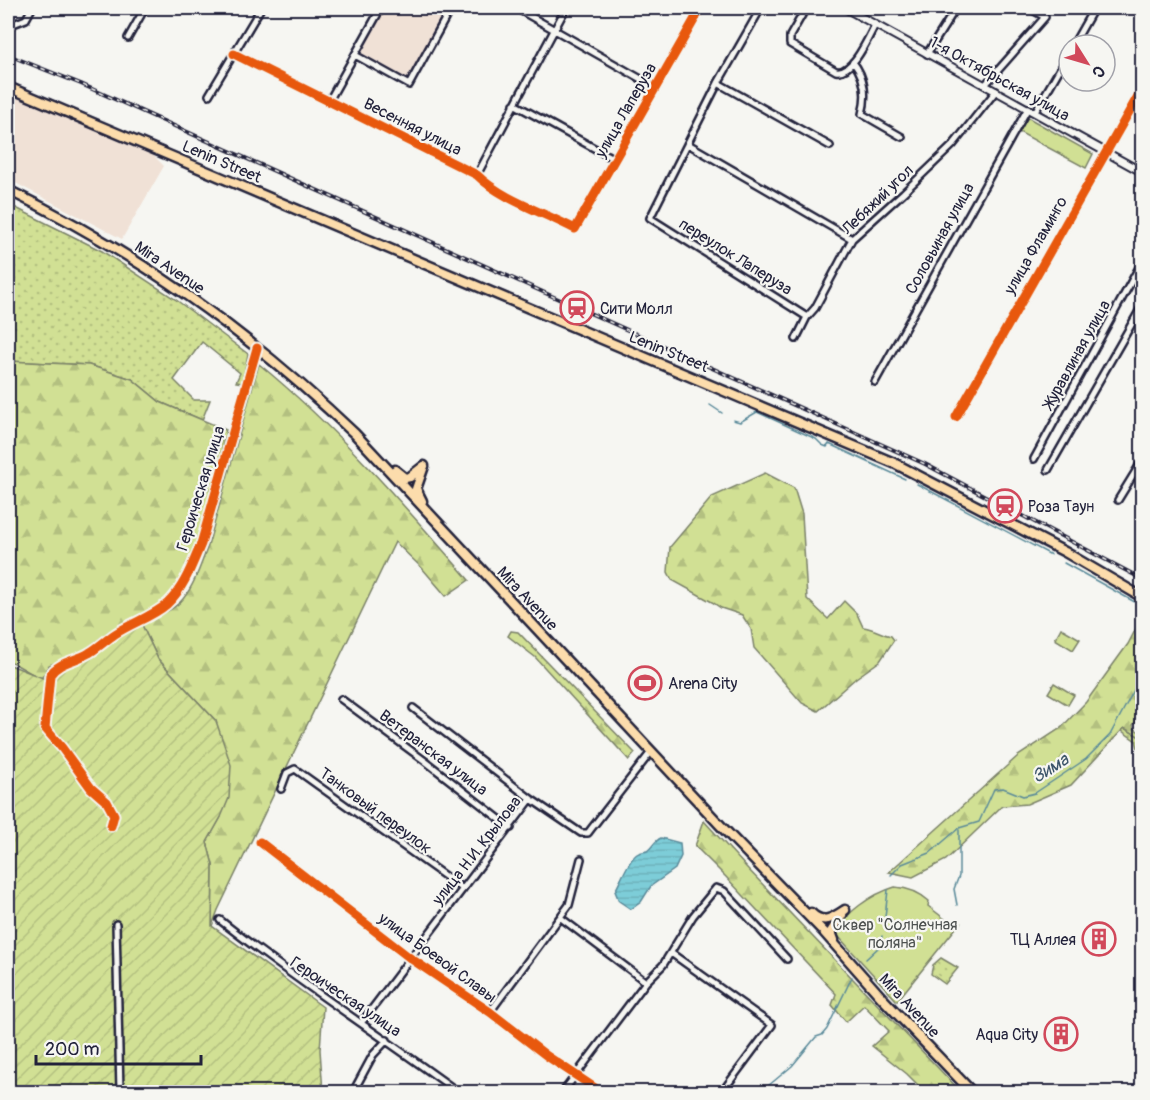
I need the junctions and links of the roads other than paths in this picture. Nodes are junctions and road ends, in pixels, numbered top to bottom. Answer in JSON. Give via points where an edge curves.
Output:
{"nodes":[{"id":1,"x":32,"y":8,"type":"edge"},
{"id":2,"x":145,"y":8,"type":"edge"},
{"id":3,"x":261,"y":8,"type":"edge"},
{"id":4,"x":381,"y":8,"type":"edge"},
{"id":5,"x":451,"y":8,"type":"edge"},
{"id":6,"x":516,"y":8,"type":"edge"},
{"id":7,"x":566,"y":8,"type":"edge"},
{"id":8,"x":701,"y":8,"type":"edge"},
{"id":9,"x":761,"y":8,"type":"edge"},
{"id":10,"x":806,"y":8,"type":"edge"},
{"id":11,"x":845,"y":8,"type":"edge"},
{"id":12,"x":956,"y":8,"type":"edge"},
{"id":13,"x":1029,"y":8,"type":"edge"},
{"id":14,"x":1094,"y":8,"type":"edge"},
{"id":15,"x":875,"y":25,"type":"junction"},
{"id":16,"x":8,"y":26,"type":"edge"},
{"id":17,"x":554,"y":28,"type":"junction"},
{"id":18,"x":1080,"y":33,"type":"edge"},
{"id":19,"x":128,"y":38,"type":"dead end"},
{"id":20,"x":234,"y":54,"type":"junction"},
{"id":21,"x":927,"y":54,"type":"junction"},
{"id":22,"x":355,"y":55,"type":"junction"},
{"id":23,"x":853,"y":62,"type":"junction"},
{"id":24,"x":1057,"y":74,"type":"edge"},
{"id":25,"x":718,"y":83,"type":"junction"},
{"id":26,"x":985,"y":86,"type":"junction"},
{"id":27,"x":8,"y":87,"type":"edge"},
{"id":28,"x":655,"y":87,"type":"junction"},
{"id":29,"x":1143,"y":89,"type":"edge"},
{"id":30,"x":996,"y":91,"type":"junction"},
{"id":31,"x":209,"y":95,"type":"dead end"},
{"id":32,"x":329,"y":101,"type":"junction"},
{"id":33,"x":514,"y":104,"type":"junction"},
{"id":34,"x":1028,"y":108,"type":"junction"},
{"id":35,"x":1035,"y":112,"type":"junction"},
{"id":36,"x":902,"y":137,"type":"dead end"},
{"id":37,"x":688,"y":144,"type":"junction"},
{"id":38,"x":830,"y":146,"type":"dead end"},
{"id":39,"x":1106,"y":151,"type":"junction"},
{"id":40,"x":614,"y":159,"type":"junction"},
{"id":41,"x":1143,"y":172,"type":"edge"},
{"id":42,"x":477,"y":175,"type":"junction"},
{"id":43,"x":8,"y":190,"type":"edge"},
{"id":44,"x":575,"y":229,"type":"joint"},
{"id":45,"x":852,"y":239,"type":"junction"},
{"id":46,"x":1143,"y":262,"type":"edge"},
{"id":47,"x":1143,"y":306,"type":"edge"},
{"id":48,"x":807,"y":317,"type":"junction"},
{"id":49,"x":796,"y":339,"type":"dead end"},
{"id":50,"x":257,"y":348,"type":"junction"},
{"id":51,"x":875,"y":382,"type":"dead end"},
{"id":52,"x":956,"y":417,"type":"dead end"},
{"id":53,"x":375,"y":456,"type":"junction"},
{"id":54,"x":1034,"y":459,"type":"dead end"},
{"id":55,"x":1143,"y":460,"type":"edge"},
{"id":56,"x":425,"y":465,"type":"junction"},
{"id":57,"x":1048,"y":470,"type":"dead end"},
{"id":58,"x":407,"y":489,"type":"junction"},
{"id":59,"x":1118,"y":500,"type":"dead end"},
{"id":60,"x":438,"y":523,"type":"junction"},
{"id":61,"x":1143,"y":597,"type":"edge"},
{"id":62,"x":341,"y":699,"type":"dead end"},
{"id":63,"x":413,"y":708,"type":"dead end"},
{"id":64,"x":651,"y":752,"type":"junction"},
{"id":65,"x":281,"y":789,"type":"dead end"},
{"id":66,"x":531,"y":799,"type":"junction"},
{"id":67,"x":111,"y":826,"type":"dead end"},
{"id":68,"x":511,"y":828,"type":"junction"},
{"id":69,"x":260,"y":842,"type":"dead end"},
{"id":70,"x":581,"y":859,"type":"dead end"},
{"id":71,"x":463,"y":889,"type":"junction"},
{"id":72,"x":787,"y":893,"type":"junction"},
{"id":73,"x":845,"y":910,"type":"junction"},
{"id":74,"x":561,"y":918,"type":"junction"},
{"id":75,"x":220,"y":920,"type":"dead end"},
{"id":76,"x":116,"y":924,"type":"dead end"},
{"id":77,"x":823,"y":931,"type":"junction"},
{"id":78,"x":671,"y":953,"type":"junction"},
{"id":79,"x":410,"y":958,"type":"junction"},
{"id":80,"x":787,"y":959,"type":"dead end"},
{"id":81,"x":850,"y":962,"type":"junction"},
{"id":82,"x":646,"y":982,"type":"junction"},
{"id":83,"x":490,"y":1012,"type":"junction"},
{"id":84,"x":362,"y":1022,"type":"junction"},
{"id":85,"x":387,"y":1040,"type":"junction"},
{"id":86,"x":576,"y":1074,"type":"junction"},
{"id":87,"x":120,"y":1092,"type":"edge"},
{"id":88,"x":353,"y":1092,"type":"edge"},
{"id":89,"x":458,"y":1092,"type":"edge"},
{"id":90,"x":563,"y":1092,"type":"edge"},
{"id":91,"x":601,"y":1092,"type":"edge"},
{"id":92,"x":722,"y":1092,"type":"edge"},
{"id":93,"x":972,"y":1092,"type":"edge"}],
"edges":[{"from":1,"to":16,"type":"street","via":[[26,19]]},
{"from":2,"to":19,"type":"street"},
{"from":3,"to":20,"type":"street"},
{"from":4,"to":22,"type":"street"},
{"from":5,"to":22,"type":"street","via":[[409,85]]},
{"from":6,"to":17,"type":"street"},
{"from":7,"to":17,"type":"street"},
{"from":8,"to":28,"type":"street","name":"улица Лаперуза"},
{"from":9,"to":25,"type":"street"},
{"from":10,"to":23,"type":"street","via":[[790,36],[790,44],[836,71],[844,71]]},
{"from":11,"to":15,"type":"street","name":"1-я Октябрьская улица"},
{"from":12,"to":21,"type":"street"},
{"from":13,"to":26,"type":"street","via":[[1045,17]]},
{"from":14,"to":18,"type":"street"},
{"from":15,"to":21,"type":"street","name":"1-я Октябрьская улица"},
{"from":15,"to":23,"type":"street"},
{"from":17,"to":28,"type":"street"},
{"from":17,"to":33,"type":"street"},
{"from":20,"to":31,"type":"street"},
{"from":20,"to":32,"type":"street","name":"Весенняя улица"},
{"from":21,"to":26,"type":"street","name":"1-я Октябрьская улица"},
{"from":22,"to":32,"type":"street"},
{"from":23,"to":36,"type":"street","via":[[864,85],[862,114]]},
{"from":24,"to":35,"type":"street"},
{"from":25,"to":37,"type":"street"},
{"from":25,"to":38,"type":"street"},
{"from":26,"to":30,"type":"street","name":"1-я Октябрьская улица"},
{"from":27,"to":61,"type":"main road","name":"Lenin Street","via":[[894,463]]},
{"from":28,"to":40,"type":"street","name":"улица Лаперуза"},
{"from":29,"to":39,"type":"street","name":"улица Фламинго"},
{"from":30,"to":34,"type":"street","name":"1-я Октябрьская улица"},
{"from":30,"to":45,"type":"street","name":"Лебяжий угол","via":[[953,145]]},
{"from":32,"to":42,"type":"street","name":"Весенняя улица"},
{"from":33,"to":40,"type":"street"},
{"from":33,"to":42,"type":"street"},
{"from":34,"to":35,"type":"street","name":"1-я Октябрьская улица"},
{"from":34,"to":51,"type":"street","name":"Соловьиная улица"},
{"from":35,"to":39,"type":"street","name":"1-я Октябрьская улица"},
{"from":37,"to":45,"type":"street"},
{"from":37,"to":48,"type":"street","name":"переулок Лаперуза","via":[[650,219]]},
{"from":39,"to":41,"type":"street","name":"1-я Октябрьская улица"},
{"from":39,"to":52,"type":"street","name":"улица Фламинго"},
{"from":40,"to":44,"type":"street","name":"улица Лаперуза"},
{"from":42,"to":44,"type":"street","name":"Весенняя улица","via":[[485,183]]},
{"from":43,"to":50,"type":"main road","name":"Mira Avenue","via":[[83,228],[138,262]]},
{"from":45,"to":48,"type":"street","name":"Лебяжий угол"},
{"from":46,"to":54,"type":"street","name":"Журавлиная улица"},
{"from":47,"to":57,"type":"street"},
{"from":48,"to":49,"type":"street","name":"Лебяжий угол"},
{"from":50,"to":53,"type":"main road","name":"Mira Avenue","via":[[314,394]]},
{"from":50,"to":67,"type":"street","name":"Героическая улица","via":[[201,544],[177,593],[156,612],[89,653],[54,668],[50,675],[45,728],[91,788],[107,802],[114,815]]},
{"from":53,"to":56,"type":"main road","via":[[405,478]]},
{"from":53,"to":58,"type":"main road","name":"Mira Avenue"},
{"from":55,"to":59,"type":"street"},
{"from":56,"to":58,"type":"main road"},
{"from":56,"to":60,"type":"main road","via":[[416,489]]},
{"from":58,"to":60,"type":"main road","name":"Mira Avenue"},
{"from":60,"to":64,"type":"main road","name":"Mira Avenue"},
{"from":62,"to":68,"type":"street","name":"Ветеранская улица"},
{"from":63,"to":66,"type":"street"},
{"from":64,"to":66,"type":"street","name":"улица Н.И. Крылова","via":[[588,833],[581,833]]},
{"from":64,"to":72,"type":"main road","name":"Mira Avenue"},
{"from":65,"to":71,"type":"street","name":"Танковый переулок","via":[[287,773],[295,769]]},
{"from":66,"to":68,"type":"street","name":"улица Н.И. Крылова"},
{"from":68,"to":71,"type":"street","name":"улица Н.И. Крылова"},
{"from":69,"to":79,"type":"street","name":"улица Боевой Славы"},
{"from":70,"to":74,"type":"street","via":[[570,905]]},
{"from":71,"to":79,"type":"street","name":"улица Н.И. Крылова"},
{"from":72,"to":73,"type":"main road","via":[[819,919],[829,920]]},
{"from":72,"to":77,"type":"main road","name":"Mira Avenue"},
{"from":73,"to":77,"type":"main road"},
{"from":73,"to":81,"type":"main road","via":[[831,932]]},
{"from":74,"to":82,"type":"street"},
{"from":74,"to":83,"type":"street"},
{"from":75,"to":84,"type":"street","name":"Героическая улица","via":[[271,961]]},
{"from":76,"to":87,"type":"street"},
{"from":77,"to":81,"type":"main road","name":"Mira Avenue"},
{"from":78,"to":80,"type":"street","via":[[716,888],[724,891]]},
{"from":78,"to":82,"type":"street"},
{"from":78,"to":92,"type":"street","via":[[772,1025]]},
{"from":79,"to":83,"type":"street","name":"улица Боевой Славы"},
{"from":79,"to":84,"type":"street","name":"улица Н.И. Крылова"},
{"from":81,"to":93,"type":"main road","name":"Mira Avenue"},
{"from":82,"to":86,"type":"street"},
{"from":83,"to":86,"type":"street","name":"улица Боевой Славы"},
{"from":84,"to":85,"type":"street","name":"Героическая улица"},
{"from":85,"to":88,"type":"street","via":[[373,1055]]},
{"from":85,"to":89,"type":"street","name":"Героическая улица"},
{"from":86,"to":90,"type":"street"},
{"from":86,"to":91,"type":"street","name":"улица Боевой Славы"}]}
